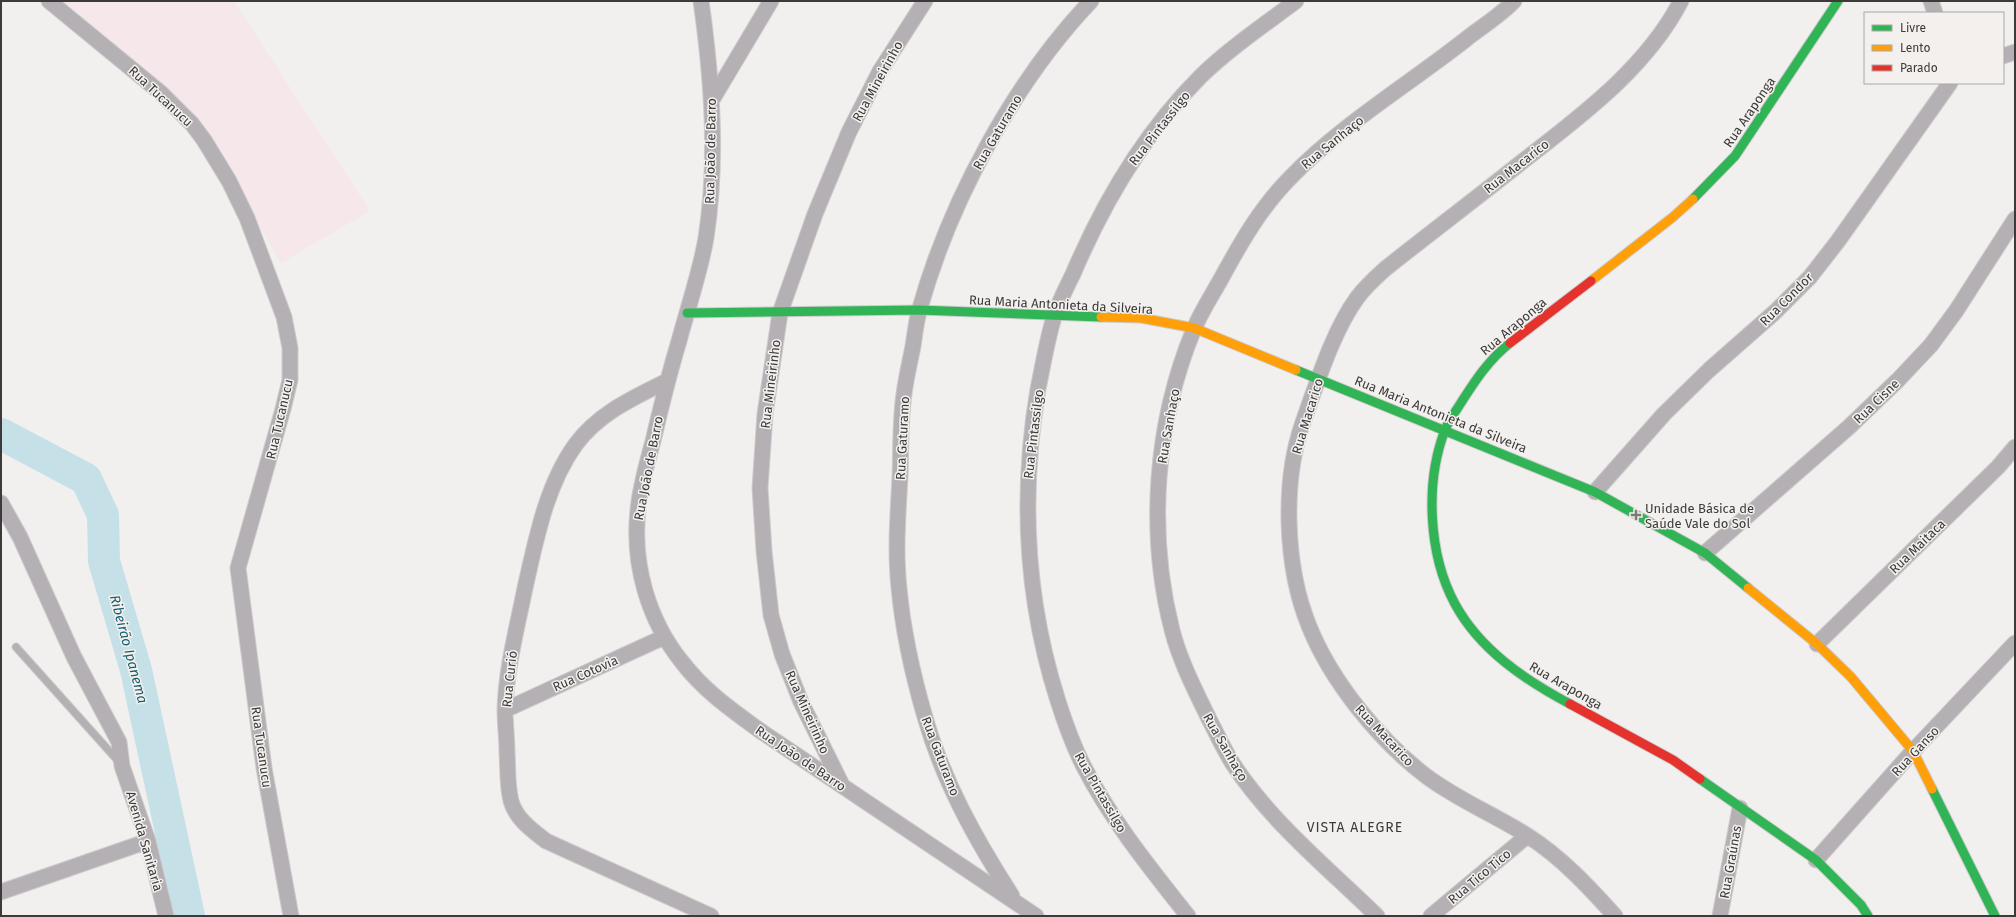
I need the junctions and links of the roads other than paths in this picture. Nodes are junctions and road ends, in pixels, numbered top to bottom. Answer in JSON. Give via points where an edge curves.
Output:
{"nodes":[{"id":1,"x":50,"y":1,"type":"edge"},
{"id":2,"x":701,"y":1,"type":"edge"},
{"id":3,"x":772,"y":1,"type":"edge"},
{"id":4,"x":925,"y":1,"type":"edge"},
{"id":5,"x":1091,"y":1,"type":"edge"},
{"id":6,"x":1296,"y":1,"type":"edge"},
{"id":7,"x":1681,"y":1,"type":"edge"},
{"id":8,"x":1838,"y":1,"type":"edge"},
{"id":9,"x":1931,"y":1,"type":"edge"},
{"id":10,"x":1513,"y":2,"type":"edge"},
{"id":11,"x":1935,"y":12,"type":"edge"},
{"id":12,"x":2015,"y":52,"type":"edge"},
{"id":13,"x":2004,"y":56,"type":"edge"},
{"id":14,"x":1949,"y":84,"type":"edge"},
{"id":15,"x":712,"y":100,"type":"junction"},
{"id":16,"x":2015,"y":219,"type":"edge"},
{"id":17,"x":919,"y":310,"type":"junction"},
{"id":18,"x":687,"y":313,"type":"junction"},
{"id":19,"x":780,"y":313,"type":"junction"},
{"id":20,"x":1054,"y":316,"type":"junction"},
{"id":21,"x":1194,"y":328,"type":"junction"},
{"id":22,"x":1318,"y":378,"type":"junction"},
{"id":23,"x":667,"y":381,"type":"junction"},
{"id":24,"x":1445,"y":429,"type":"junction"},
{"id":25,"x":2015,"y":448,"type":"edge"},
{"id":26,"x":1594,"y":492,"type":"junction"},
{"id":27,"x":1,"y":503,"type":"edge"},
{"id":28,"x":1705,"y":553,"type":"junction"},
{"id":29,"x":664,"y":637,"type":"junction"},
{"id":30,"x":2015,"y":643,"type":"edge"},
{"id":31,"x":1817,"y":644,"type":"junction"},
{"id":32,"x":16,"y":647,"type":"dead end"},
{"id":33,"x":505,"y":710,"type":"junction"},
{"id":34,"x":1913,"y":751,"type":"junction"},
{"id":35,"x":122,"y":766,"type":"junction"},
{"id":36,"x":842,"y":786,"type":"junction"},
{"id":37,"x":1740,"y":808,"type":"junction"},
{"id":38,"x":1527,"y":836,"type":"junction"},
{"id":39,"x":148,"y":841,"type":"junction"},
{"id":40,"x":1816,"y":860,"type":"junction"},
{"id":41,"x":1,"y":892,"type":"edge"},
{"id":42,"x":1014,"y":900,"type":"junction"},
{"id":43,"x":166,"y":916,"type":"edge"},
{"id":44,"x":291,"y":916,"type":"edge"},
{"id":45,"x":711,"y":916,"type":"edge"},
{"id":46,"x":1036,"y":916,"type":"edge"},
{"id":47,"x":1188,"y":916,"type":"edge"},
{"id":48,"x":1377,"y":916,"type":"edge"},
{"id":49,"x":1431,"y":916,"type":"edge"},
{"id":50,"x":1615,"y":916,"type":"edge"},
{"id":51,"x":1720,"y":916,"type":"edge"},
{"id":52,"x":1868,"y":916,"type":"edge"},
{"id":53,"x":1995,"y":916,"type":"edge"}],
"edges":[{"from":1,"to":44,"type":"street","name":"Rua Tucanucu","via":[[161,93],[204,140],[247,218],[284,317],[290,348],[290,380],[280,424],[238,568],[264,768]]},
{"from":2,"to":15,"type":"street","name":"Rua João de Barro"},
{"from":3,"to":15,"type":"street"},
{"from":4,"to":19,"type":"street","name":"Rua Mineirinho","via":[[880,71],[849,132],[815,214]]},
{"from":5,"to":17,"type":"street","name":"Rua Gaturamo","via":[[1049,50],[1000,124],[955,208],[940,244]]},
{"from":6,"to":20,"type":"street","name":"Rua Pintassilgo","via":[[1228,52],[1201,77],[1153,132],[1108,200]]},
{"from":7,"to":22,"type":"street","name":"Rua Macarico","via":[[1661,36],[1582,115],[1369,283],[1356,299],[1338,332]]},
{"from":8,"to":24,"type":"street","name":"Rua Araponga","via":[[1760,120],[1719,174],[1673,217],[1508,345],[1486,365]]},
{"from":9,"to":11,"type":"street"},
{"from":10,"to":21,"type":"street","name":"Rua Sanhaço","via":[[1339,135],[1292,175],[1264,207],[1242,239]]},
{"from":12,"to":13,"type":"street"},
{"from":14,"to":26,"type":"street","name":"Rua Condor","via":[[1810,277],[1664,414]]},
{"from":15,"to":18,"type":"street","name":"Rua João de Barro","via":[[709,212],[704,246]]},
{"from":16,"to":28,"type":"street","name":"Rua Cisne","via":[[2007,235],[1931,345],[1849,427]]},
{"from":17,"to":19,"type":"street","name":"Rua Maria Antonieta da Silveira"},
{"from":17,"to":20,"type":"street","name":"Rua Maria Antonieta da Silveira"},
{"from":17,"to":42,"type":"street","name":"Rua Gaturamo","via":[[904,396],[901,444],[898,564],[904,618],[920,696],[936,748],[966,817]]},
{"from":18,"to":19,"type":"street","name":"Rua Maria Antonieta da Silveira"},
{"from":18,"to":23,"type":"street","name":"Rua João de Barro"},
{"from":19,"to":36,"type":"street","name":"Rua Mineirinho","via":[[765,414],[760,488],[771,615],[782,654],[801,702]]},
{"from":20,"to":21,"type":"street","name":"Rua Maria Antonieta da Silveira","via":[[1141,318]]},
{"from":20,"to":47,"type":"street","name":"Rua Pintassilgo","via":[[1032,425],[1027,484],[1028,548],[1046,663],[1082,764],[1126,836]]},
{"from":21,"to":22,"type":"street","name":"Rua Maria Antonieta da Silveira"},
{"from":21,"to":48,"type":"street","name":"Rua Sanhaço","via":[[1176,381],[1166,423],[1157,492],[1158,540],[1164,594],[1172,632],[1183,664],[1215,730],[1232,762],[1251,789],[1278,820]]},
{"from":22,"to":24,"type":"street","name":"Rua Maria Antonieta da Silveira"},
{"from":22,"to":38,"type":"street","name":"Rua Macarico","via":[[1296,442],[1291,474],[1294,568],[1309,626],[1344,688],[1384,737],[1426,776],[1449,792]]},
{"from":23,"to":29,"type":"street","name":"Rua João de Barro","via":[[644,475],[636,530],[641,574],[648,601]]},
{"from":23,"to":33,"type":"street","name":"Rua Curió","via":[[623,402],[604,415],[576,444],[565,462],[549,500],[532,556],[513,645]]},
{"from":24,"to":26,"type":"street","name":"Rua Maria Antonieta da Silveira"},
{"from":24,"to":37,"type":"street","name":"Rua Araponga","via":[[1436,465],[1432,531],[1440,569],[1455,604],[1477,635],[1505,663],[1539,687],[1673,760]]},
{"from":25,"to":31,"type":"street","name":"Rua Maitaca"},
{"from":26,"to":28,"type":"street","name":"Rua Maria Antonieta da Silveira"},
{"from":27,"to":35,"type":"street","name":"Avenida Sanitaria","via":[[20,537],[74,657],[115,732]]},
{"from":28,"to":31,"type":"street","name":"Rua Maria Antonieta da Silveira"},
{"from":29,"to":33,"type":"street","name":"Rua Cotovia"},
{"from":29,"to":36,"type":"street","name":"Rua João de Barro","via":[[682,663],[723,703]]},
{"from":30,"to":34,"type":"street","name":"Rua Ganso"},
{"from":31,"to":34,"type":"street","name":"Rua Maria Antonieta da Silveira","via":[[1851,677]]},
{"from":32,"to":35,"type":"lane"},
{"from":33,"to":45,"type":"street","name":"Rua Curió","via":[[508,783],[512,802],[528,828],[546,841]]},
{"from":34,"to":40,"type":"street","name":"Rua Ganso"},
{"from":34,"to":53,"type":"street","name":"Rua Maria Antonieta da Silveira"},
{"from":35,"to":39,"type":"street","name":"Avenida Sanitaria"},
{"from":36,"to":42,"type":"street","name":"Rua João de Barro"},
{"from":37,"to":40,"type":"street","name":"Rua Araponga"},
{"from":37,"to":51,"type":"street","name":"Rua Graúnas"},
{"from":38,"to":49,"type":"street","name":"Rua Tico Tico"},
{"from":38,"to":50,"type":"street","name":"Rua Macarico","via":[[1564,862]]},
{"from":39,"to":41,"type":"street"},
{"from":39,"to":43,"type":"street","name":"Avenida Sanitaria"},
{"from":40,"to":52,"type":"street","name":"Rua Araponga","via":[[1861,905]]},
{"from":42,"to":46,"type":"street","name":"Rua João de Barro"}]}
